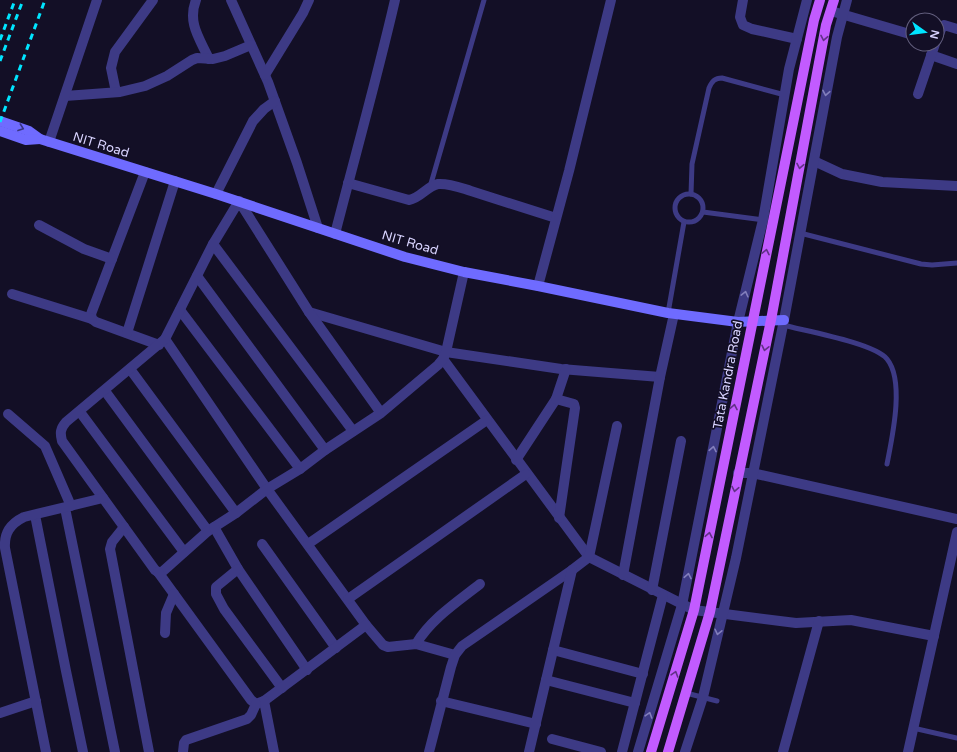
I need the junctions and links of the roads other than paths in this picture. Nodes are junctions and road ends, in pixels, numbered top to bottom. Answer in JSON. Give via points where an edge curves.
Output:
{"nodes":[{"id":1,"x":97,"y":0,"type":"edge"},
{"id":2,"x":153,"y":0,"type":"edge"},
{"id":3,"x":196,"y":0,"type":"edge"},
{"id":4,"x":308,"y":0,"type":"edge"},
{"id":5,"x":484,"y":0,"type":"edge"},
{"id":6,"x":611,"y":0,"type":"edge"},
{"id":7,"x":744,"y":0,"type":"edge"},
{"id":8,"x":807,"y":0,"type":"edge"},
{"id":9,"x":820,"y":0,"type":"edge"},
{"id":10,"x":834,"y":0,"type":"edge"},
{"id":11,"x":847,"y":0,"type":"edge"},
{"id":12,"x":393,"y":1,"type":"edge"},
{"id":13,"x":235,"y":2,"type":"edge"},
{"id":14,"x":831,"y":11,"type":"junction"},
{"id":15,"x":843,"y":14,"type":"junction"},
{"id":16,"x":945,"y":25,"type":"edge"},
{"id":17,"x":957,"y":29,"type":"edge"},
{"id":18,"x":905,"y":33,"type":"edge"},
{"id":19,"x":797,"y":39,"type":"junction"},
{"id":20,"x":251,"y":45,"type":"junction"},
{"id":21,"x":932,"y":52,"type":"edge"},
{"id":22,"x":931,"y":55,"type":"junction"},
{"id":23,"x":209,"y":59,"type":"junction"},
{"id":24,"x":957,"y":64,"type":"edge"},
{"id":25,"x":265,"y":75,"type":"junction"},
{"id":26,"x":116,"y":92,"type":"junction"},
{"id":27,"x":918,"y":94,"type":"dead end"},
{"id":28,"x":784,"y":95,"type":"junction"},
{"id":29,"x":65,"y":96,"type":"junction"},
{"id":30,"x":275,"y":101,"type":"junction"},
{"id":31,"x":0,"y":121,"type":"edge"},
{"id":32,"x":0,"y":130,"type":"edge"},
{"id":33,"x":44,"y":141,"type":"junction"},
{"id":34,"x":814,"y":162,"type":"junction"},
{"id":35,"x":145,"y":172,"type":"junction"},
{"id":36,"x":175,"y":181,"type":"junction"},
{"id":37,"x":348,"y":183,"type":"junction"},
{"id":38,"x":957,"y":186,"type":"edge"},
{"id":39,"x":429,"y":188,"type":"junction"},
{"id":40,"x":216,"y":194,"type":"junction"},
{"id":41,"x":692,"y":194,"type":"junction"},
{"id":42,"x":239,"y":201,"type":"junction"},
{"id":43,"x":703,"y":212,"type":"junction"},
{"id":44,"x":556,"y":218,"type":"junction"},
{"id":45,"x":768,"y":221,"type":"junction"},
{"id":46,"x":684,"y":222,"type":"junction"},
{"id":47,"x":38,"y":225,"type":"dead end"},
{"id":48,"x":318,"y":228,"type":"junction"},
{"id":49,"x":800,"y":233,"type":"junction"},
{"id":50,"x":335,"y":234,"type":"junction"},
{"id":51,"x":213,"y":244,"type":"junction"},
{"id":52,"x":112,"y":259,"type":"junction"},
{"id":53,"x":957,"y":263,"type":"edge"},
{"id":54,"x":464,"y":272,"type":"junction"},
{"id":55,"x":197,"y":276,"type":"junction"},
{"id":56,"x":538,"y":286,"type":"junction"},
{"id":57,"x":12,"y":294,"type":"dead end"},
{"id":58,"x":180,"y":310,"type":"junction"},
{"id":59,"x":309,"y":312,"type":"junction"},
{"id":60,"x":671,"y":313,"type":"junction"},
{"id":61,"x":92,"y":319,"type":"junction"},
{"id":62,"x":771,"y":320,"type":"junction"},
{"id":63,"x":752,"y":321,"type":"junction"},
{"id":64,"x":738,"y":322,"type":"junction"},
{"id":65,"x":783,"y":323,"type":"junction"},
{"id":66,"x":128,"y":332,"type":"junction"},
{"id":67,"x":162,"y":342,"type":"junction"},
{"id":68,"x":444,"y":355,"type":"junction"},
{"id":69,"x":130,"y":369,"type":"junction"},
{"id":70,"x":566,"y":369,"type":"junction"},
{"id":71,"x":660,"y":377,"type":"junction"},
{"id":72,"x":105,"y":390,"type":"junction"},
{"id":73,"x":556,"y":399,"type":"junction"},
{"id":74,"x":80,"y":412,"type":"junction"},
{"id":75,"x":381,"y":413,"type":"junction"},
{"id":76,"x":8,"y":414,"type":"dead end"},
{"id":77,"x":487,"y":420,"type":"junction"},
{"id":78,"x":617,"y":426,"type":"dead end"},
{"id":79,"x":353,"y":431,"type":"junction"},
{"id":80,"x":681,"y":441,"type":"dead end"},
{"id":81,"x":325,"y":450,"type":"junction"},
{"id":82,"x":516,"y":460,"type":"junction"},
{"id":83,"x":887,"y":464,"type":"dead end"},
{"id":84,"x":300,"y":469,"type":"junction"},
{"id":85,"x":738,"y":473,"type":"junction"},
{"id":86,"x":752,"y":473,"type":"junction"},
{"id":87,"x":526,"y":474,"type":"junction"},
{"id":88,"x":267,"y":489,"type":"junction"},
{"id":89,"x":103,"y":498,"type":"junction"},
{"id":90,"x":68,"y":507,"type":"junction"},
{"id":91,"x":236,"y":513,"type":"junction"},
{"id":92,"x":35,"y":515,"type":"junction"},
{"id":93,"x":559,"y":518,"type":"junction"},
{"id":94,"x":957,"y":519,"type":"edge"},
{"id":95,"x":124,"y":527,"type":"junction"},
{"id":96,"x":211,"y":529,"type":"junction"},
{"id":97,"x":957,"y":532,"type":"edge"},
{"id":98,"x":262,"y":544,"type":"dead end"},
{"id":99,"x":308,"y":544,"type":"junction"},
{"id":100,"x":184,"y":552,"type":"junction"},
{"id":101,"x":722,"y":554,"type":"junction"},
{"id":102,"x":589,"y":557,"type":"junction"},
{"id":103,"x":736,"y":558,"type":"junction"},
{"id":104,"x":238,"y":569,"type":"junction"},
{"id":105,"x":572,"y":570,"type":"junction"},
{"id":106,"x":158,"y":572,"type":"junction"},
{"id":107,"x":623,"y":575,"type":"junction"},
{"id":108,"x":480,"y":584,"type":"dead end"},
{"id":109,"x":652,"y":590,"type":"junction"},
{"id":110,"x":174,"y":594,"type":"junction"},
{"id":111,"x":663,"y":595,"type":"junction"},
{"id":112,"x":348,"y":599,"type":"junction"},
{"id":113,"x":682,"y":605,"type":"junction"},
{"id":114,"x":694,"y":610,"type":"junction"},
{"id":115,"x":710,"y":612,"type":"junction"},
{"id":116,"x":722,"y":614,"type":"junction"},
{"id":117,"x":819,"y":621,"type":"junction"},
{"id":118,"x":366,"y":625,"type":"junction"},
{"id":119,"x":165,"y":633,"type":"dead end"},
{"id":120,"x":934,"y":636,"type":"junction"},
{"id":121,"x":416,"y":644,"type":"junction"},
{"id":122,"x":336,"y":648,"type":"junction"},
{"id":123,"x":553,"y":650,"type":"junction"},
{"id":124,"x":454,"y":655,"type":"junction"},
{"id":125,"x":307,"y":670,"type":"junction"},
{"id":126,"x":643,"y":674,"type":"junction"},
{"id":127,"x":546,"y":680,"type":"junction"},
{"id":128,"x":282,"y":688,"type":"junction"},
{"id":129,"x":686,"y":693,"type":"junction"},
{"id":130,"x":703,"y":697,"type":"junction"},
{"id":131,"x":36,"y":701,"type":"junction"},
{"id":132,"x":441,"y":701,"type":"junction"},
{"id":133,"x":717,"y":701,"type":"dead end"},
{"id":134,"x":260,"y":702,"type":"junction"},
{"id":135,"x":635,"y":703,"type":"junction"},
{"id":136,"x":0,"y":713,"type":"edge"},
{"id":137,"x":536,"y":724,"type":"junction"},
{"id":138,"x":913,"y":728,"type":"junction"},
{"id":139,"x":957,"y":738,"type":"edge"},
{"id":140,"x":552,"y":739,"type":"dead end"},
{"id":141,"x":46,"y":752,"type":"edge"},
{"id":142,"x":83,"y":752,"type":"edge"},
{"id":143,"x":115,"y":752,"type":"edge"},
{"id":144,"x":149,"y":752,"type":"edge"},
{"id":145,"x":183,"y":752,"type":"edge"},
{"id":146,"x":274,"y":752,"type":"edge"},
{"id":147,"x":429,"y":752,"type":"edge"},
{"id":148,"x":529,"y":752,"type":"edge"},
{"id":149,"x":601,"y":752,"type":"edge"},
{"id":150,"x":622,"y":752,"type":"edge"},
{"id":151,"x":638,"y":752,"type":"edge"},
{"id":152,"x":652,"y":752,"type":"edge"},
{"id":153,"x":668,"y":752,"type":"edge"},
{"id":154,"x":685,"y":752,"type":"edge"},
{"id":155,"x":783,"y":752,"type":"edge"},
{"id":156,"x":908,"y":752,"type":"edge"}],
"edges":[{"from":1,"to":29,"type":"street"},
{"from":2,"to":26,"type":"street","via":[[115,52],[110,68]]},
{"from":3,"to":23,"type":"street","via":[[193,10],[194,27]]},
{"from":4,"to":25,"type":"street","via":[[303,13]]},
{"from":5,"to":39,"type":"lane"},
{"from":6,"to":44,"type":"street"},
{"from":7,"to":19,"type":"street","via":[[740,17],[743,25]]},
{"from":8,"to":19,"type":"street"},
{"from":9,"to":45,"type":"main road","name":"Tata Kandra Road"},
{"from":10,"to":14,"type":"main road"},
{"from":11,"to":15,"type":"street"},
{"from":12,"to":37,"type":"street","via":[[382,59]]},
{"from":13,"to":20,"type":"street"},
{"from":14,"to":15,"type":"street"},
{"from":14,"to":62,"type":"main road","one_way":true,"via":[[826,26]]},
{"from":15,"to":18,"type":"street"},
{"from":15,"to":34,"type":"street","one_way":true},
{"from":16,"to":17,"type":"street"},
{"from":19,"to":28,"type":"street"},
{"from":20,"to":23,"type":"street","via":[[225,56]]},
{"from":20,"to":25,"type":"street"},
{"from":21,"to":22,"type":"street"},
{"from":22,"to":24,"type":"street"},
{"from":22,"to":27,"type":"street"},
{"from":23,"to":26,"type":"street","via":[[197,58],[145,86]]},
{"from":25,"to":30,"type":"street"},
{"from":26,"to":29,"type":"street"},
{"from":28,"to":41,"type":"lane","via":[[722,78],[712,81],[692,164]]},
{"from":28,"to":45,"type":"street"},
{"from":29,"to":33,"type":"street"},
{"from":30,"to":40,"type":"street","via":[[253,121]]},
{"from":30,"to":48,"type":"street"},
{"from":31,"to":33,"type":"main road","name":"NIT Road","one_way":true,"via":[[29,131]]},
{"from":32,"to":33,"type":"main road","name":"NIT Road","via":[[26,140]]},
{"from":33,"to":35,"type":"main road","name":"NIT Road"},
{"from":34,"to":38,"type":"street","via":[[842,174],[882,182]]},
{"from":34,"to":49,"type":"street"},
{"from":35,"to":36,"type":"main road","name":"NIT Road"},
{"from":35,"to":52,"type":"street"},
{"from":36,"to":40,"type":"main road","name":"NIT Road"},
{"from":36,"to":66,"type":"street"},
{"from":37,"to":39,"type":"street","via":[[409,200],[415,199]]},
{"from":37,"to":50,"type":"street"},
{"from":39,"to":44,"type":"street","via":[[439,184],[447,185]]},
{"from":40,"to":42,"type":"main road","name":"NIT Road"},
{"from":41,"to":43,"type":"lane","via":[[700,198]]},
{"from":41,"to":46,"type":"lane","via":[[682,195],[676,202],[675,211]]},
{"from":42,"to":48,"type":"main road","name":"NIT Road"},
{"from":42,"to":51,"type":"street"},
{"from":42,"to":59,"type":"street"},
{"from":43,"to":45,"type":"lane"},
{"from":43,"to":46,"type":"lane","via":[[698,219]]},
{"from":44,"to":56,"type":"street"},
{"from":63,"to":45,"type":"main road","name":"Tata Kandra Road","one_way":true},
{"from":64,"to":45,"type":"street","one_way":true},
{"from":46,"to":60,"type":"lane"},
{"from":47,"to":52,"type":"street","via":[[84,249]]},
{"from":48,"to":50,"type":"main road","name":"NIT Road"},
{"from":49,"to":53,"type":"lane","via":[[921,264]]},
{"from":49,"to":65,"type":"street"},
{"from":50,"to":54,"type":"main road","name":"NIT Road","via":[[405,257]]},
{"from":51,"to":55,"type":"street"},
{"from":51,"to":79,"type":"street"},
{"from":52,"to":61,"type":"street","via":[[91,314]]},
{"from":54,"to":56,"type":"main road","name":"NIT Road"},
{"from":54,"to":68,"type":"street"},
{"from":55,"to":58,"type":"street"},
{"from":55,"to":81,"type":"street"},
{"from":56,"to":60,"type":"main road","name":"NIT Road"},
{"from":57,"to":61,"type":"street"},
{"from":58,"to":67,"type":"street"},
{"from":58,"to":84,"type":"street"},
{"from":59,"to":68,"type":"street"},
{"from":59,"to":75,"type":"street"},
{"from":60,"to":64,"type":"main road","name":"NIT Road"},
{"from":60,"to":71,"type":"street"},
{"from":61,"to":66,"type":"street"},
{"from":62,"to":63,"type":"main road","name":"NIT Road"},
{"from":62,"to":65,"type":"main road","name":"NIT Road"},
{"from":62,"to":85,"type":"main road","one_way":true},
{"from":63,"to":64,"type":"main road","name":"NIT Road"},
{"from":114,"to":63,"type":"main road","name":"Tata Kandra Road","one_way":true},
{"from":113,"to":64,"type":"street","one_way":true},
{"from":65,"to":83,"type":"lane","via":[[860,344],[886,357],[892,366],[895,379],[896,404],[896,419]]},
{"from":65,"to":86,"type":"street"},
{"from":66,"to":67,"type":"street"},
{"from":67,"to":69,"type":"street"},
{"from":67,"to":88,"type":"street"},
{"from":68,"to":70,"type":"street"},
{"from":68,"to":75,"type":"street","via":[[438,365]]},
{"from":68,"to":77,"type":"street"},
{"from":69,"to":72,"type":"street"},
{"from":69,"to":91,"type":"street"},
{"from":70,"to":71,"type":"street"},
{"from":70,"to":73,"type":"street"},
{"from":71,"to":107,"type":"street"},
{"from":72,"to":74,"type":"street"},
{"from":72,"to":96,"type":"street"},
{"from":73,"to":82,"type":"street"},
{"from":73,"to":93,"type":"street","via":[[574,404],[575,408]]},
{"from":74,"to":89,"type":"street","via":[[66,422],[60,434],[62,441]]},
{"from":74,"to":100,"type":"street"},
{"from":75,"to":79,"type":"street"},
{"from":76,"to":90,"type":"street","via":[[45,446]]},
{"from":77,"to":82,"type":"street"},
{"from":77,"to":99,"type":"street"},
{"from":78,"to":102,"type":"street"},
{"from":79,"to":81,"type":"street"},
{"from":80,"to":109,"type":"street"},
{"from":81,"to":84,"type":"street"},
{"from":82,"to":87,"type":"street"},
{"from":84,"to":88,"type":"street"},
{"from":85,"to":86,"type":"street"},
{"from":85,"to":101,"type":"main road","one_way":true},
{"from":86,"to":94,"type":"street"},
{"from":86,"to":103,"type":"street"},
{"from":87,"to":93,"type":"street"},
{"from":87,"to":112,"type":"street"},
{"from":88,"to":91,"type":"street"},
{"from":88,"to":99,"type":"street"},
{"from":89,"to":90,"type":"street"},
{"from":89,"to":95,"type":"street"},
{"from":90,"to":92,"type":"street"},
{"from":90,"to":143,"type":"street"},
{"from":91,"to":96,"type":"street"},
{"from":92,"to":131,"type":"street","via":[[18,520],[7,532],[5,548]]},
{"from":92,"to":142,"type":"street"},
{"from":93,"to":102,"type":"street"},
{"from":95,"to":106,"type":"street"},
{"from":95,"to":144,"type":"street","via":[[112,542],[110,549]]},
{"from":96,"to":100,"type":"street"},
{"from":96,"to":104,"type":"street"},
{"from":97,"to":120,"type":"street"},
{"from":98,"to":122,"type":"street"},
{"from":99,"to":112,"type":"street"},
{"from":100,"to":106,"type":"street","via":[[162,572]]},
{"from":101,"to":103,"type":"street"},
{"from":101,"to":115,"type":"main road"},
{"from":102,"to":105,"type":"street"},
{"from":102,"to":107,"type":"street"},
{"from":103,"to":116,"type":"street"},
{"from":104,"to":125,"type":"street"},
{"from":104,"to":128,"type":"street","via":[[216,587],[216,594],[224,609]]},
{"from":105,"to":123,"type":"street"},
{"from":105,"to":124,"type":"street","via":[[462,646]]},
{"from":106,"to":110,"type":"street"},
{"from":107,"to":109,"type":"street"},
{"from":108,"to":121,"type":"street","via":[[432,622]]},
{"from":109,"to":111,"type":"street"},
{"from":110,"to":119,"type":"street","via":[[166,613]]},
{"from":110,"to":134,"type":"street","via":[[251,700]]},
{"from":111,"to":113,"type":"street"},
{"from":111,"to":126,"type":"street"},
{"from":112,"to":118,"type":"street"},
{"from":113,"to":114,"type":"street"},
{"from":151,"to":113,"type":"street","one_way":true},
{"from":114,"to":115,"type":"street"},
{"from":152,"to":114,"type":"main road","name":"Tata Kandra Road","one_way":true},
{"from":115,"to":116,"type":"street"},
{"from":115,"to":129,"type":"main road"},
{"from":116,"to":117,"type":"street","via":[[796,623]]},
{"from":116,"to":130,"type":"street","one_way":true},
{"from":117,"to":120,"type":"street","via":[[851,620]]},
{"from":117,"to":155,"type":"street"},
{"from":118,"to":121,"type":"street","via":[[383,646]]},
{"from":118,"to":122,"type":"street"},
{"from":120,"to":138,"type":"street"},
{"from":121,"to":124,"type":"street"},
{"from":122,"to":125,"type":"street"},
{"from":123,"to":126,"type":"street"},
{"from":123,"to":127,"type":"street"},
{"from":124,"to":132,"type":"street"},
{"from":125,"to":128,"type":"street"},
{"from":126,"to":135,"type":"street"},
{"from":127,"to":135,"type":"street"},
{"from":127,"to":137,"type":"street"},
{"from":128,"to":134,"type":"street"},
{"from":129,"to":130,"type":"lane"},
{"from":129,"to":153,"type":"main road"},
{"from":130,"to":133,"type":"lane"},
{"from":130,"to":154,"type":"street"},
{"from":131,"to":136,"type":"street"},
{"from":131,"to":141,"type":"street"},
{"from":132,"to":137,"type":"street"},
{"from":132,"to":147,"type":"street"},
{"from":134,"to":145,"type":"street","via":[[247,719],[186,740]]},
{"from":134,"to":146,"type":"street"},
{"from":135,"to":150,"type":"street"},
{"from":137,"to":148,"type":"street"},
{"from":138,"to":139,"type":"lane"},
{"from":138,"to":156,"type":"street"},
{"from":140,"to":149,"type":"street"}]}
